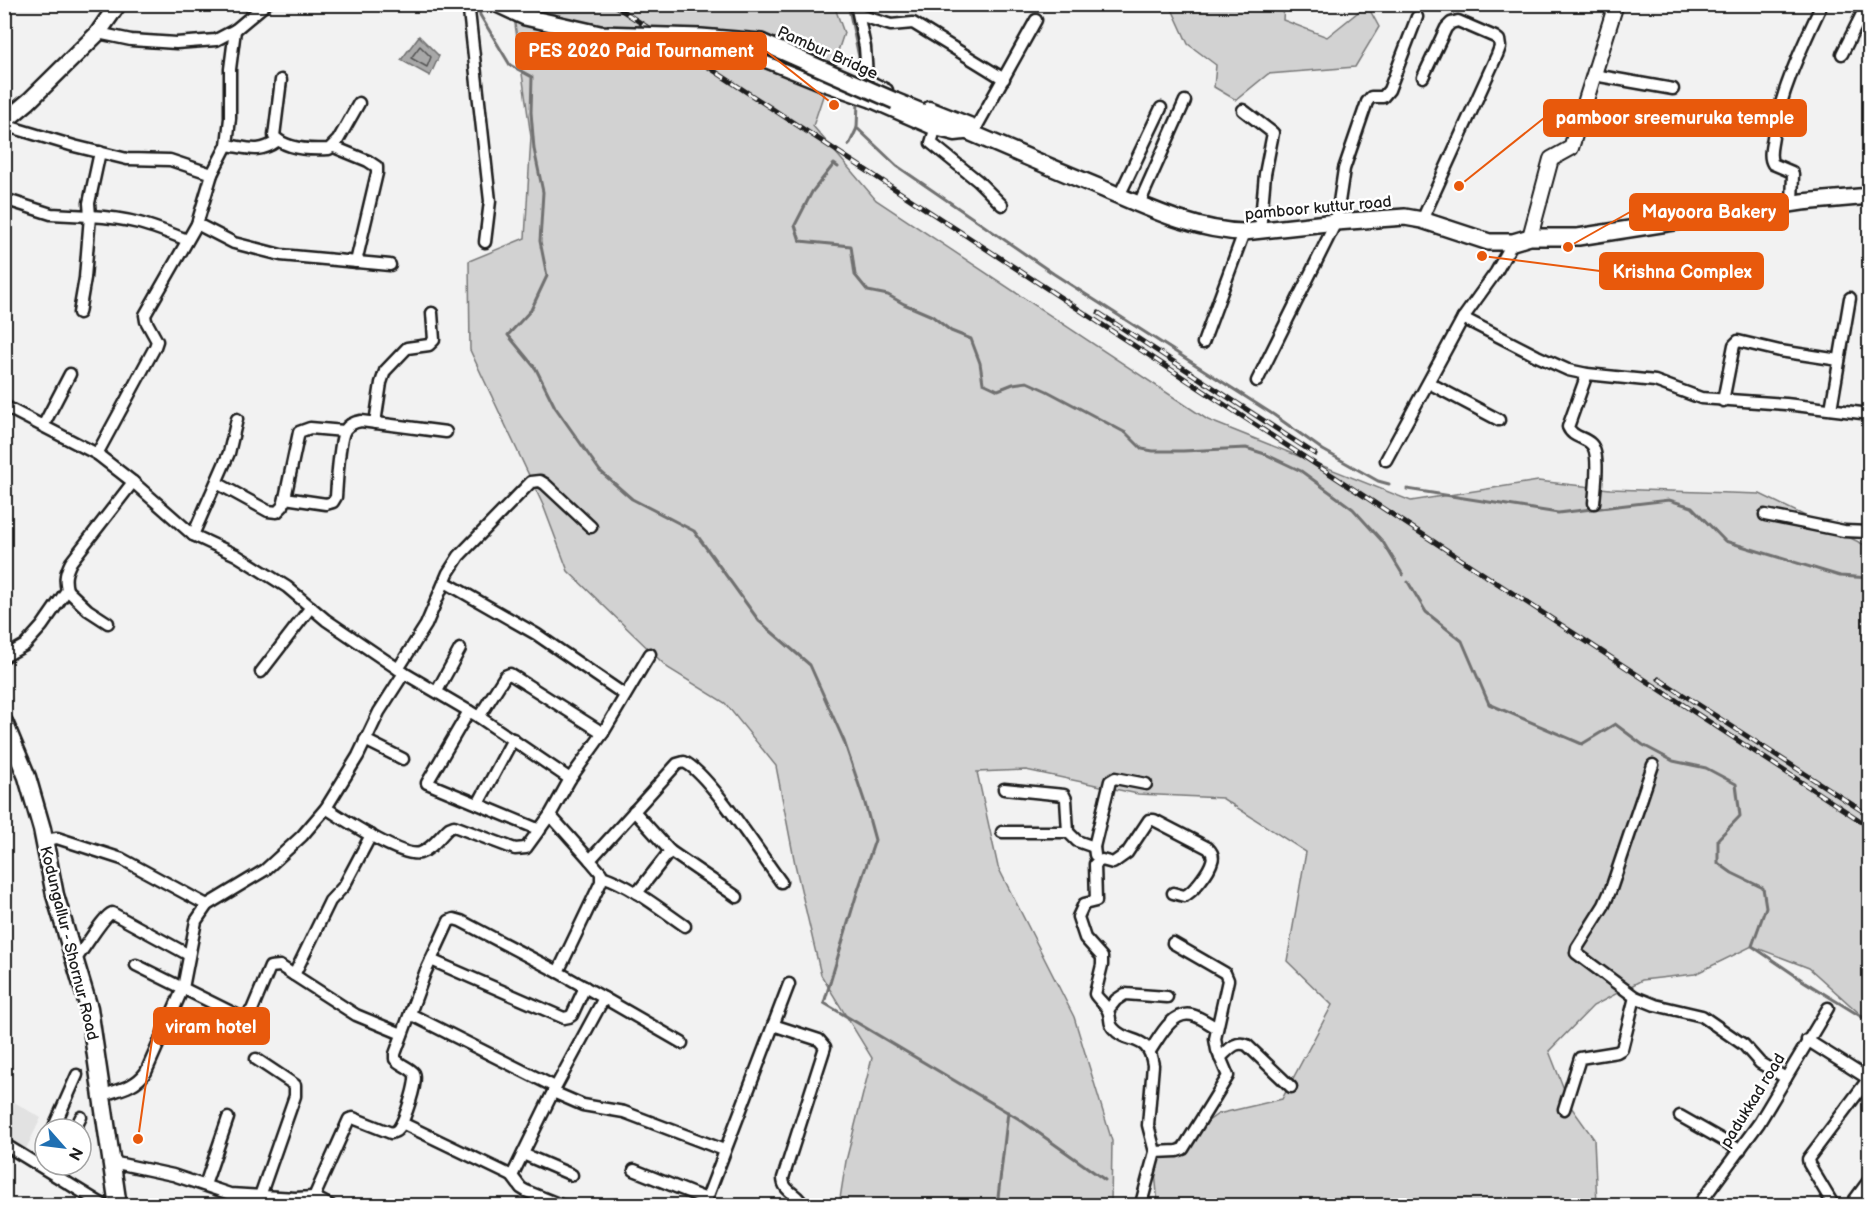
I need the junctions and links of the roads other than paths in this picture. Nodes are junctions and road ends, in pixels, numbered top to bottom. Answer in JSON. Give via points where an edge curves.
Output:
{"nodes":[{"id":1,"x":118,"y":4,"type":"edge"},
{"id":2,"x":266,"y":4,"type":"edge"},
{"id":3,"x":466,"y":4,"type":"edge"},
{"id":4,"x":497,"y":4,"type":"edge"},
{"id":5,"x":1616,"y":4,"type":"edge"},
{"id":6,"x":1822,"y":4,"type":"edge"},
{"id":7,"x":1867,"y":4,"type":"edge"},
{"id":8,"x":857,"y":10,"type":"edge"},
{"id":9,"x":1417,"y":17,"type":"dead end"},
{"id":10,"x":1036,"y":20,"type":"dead end"},
{"id":11,"x":235,"y":30,"type":"junction"},
{"id":12,"x":98,"y":33,"type":"junction"},
{"id":13,"x":741,"y":52,"type":"dead end"},
{"id":14,"x":1842,"y":54,"type":"dead end"},
{"id":15,"x":1594,"y":75,"type":"junction"},
{"id":16,"x":1423,"y":76,"type":"dead end"},
{"id":17,"x":1004,"y":79,"type":"junction"},
{"id":18,"x":281,"y":80,"type":"dead end"},
{"id":19,"x":1673,"y":89,"type":"dead end"},
{"id":20,"x":1185,"y":100,"type":"dead end"},
{"id":21,"x":895,"y":101,"type":"joint"},
{"id":22,"x":359,"y":103,"type":"dead end"},
{"id":23,"x":1161,"y":108,"type":"dead end"},
{"id":24,"x":1243,"y":110,"type":"dead end"},
{"id":25,"x":4,"y":123,"type":"edge"},
{"id":26,"x":975,"y":129,"type":"junction"},
{"id":27,"x":935,"y":130,"type":"junction"},
{"id":28,"x":278,"y":141,"type":"junction"},
{"id":29,"x":227,"y":145,"type":"junction"},
{"id":30,"x":334,"y":147,"type":"junction"},
{"id":31,"x":100,"y":152,"type":"junction"},
{"id":32,"x":212,"y":174,"type":"junction"},
{"id":33,"x":1119,"y":196,"type":"junction"},
{"id":34,"x":1869,"y":196,"type":"edge"},
{"id":35,"x":4,"y":199,"type":"edge"},
{"id":36,"x":1139,"y":204,"type":"junction"},
{"id":37,"x":1792,"y":204,"type":"junction"},
{"id":38,"x":1002,"y":205,"type":"dead end"},
{"id":39,"x":90,"y":216,"type":"junction"},
{"id":40,"x":1422,"y":220,"type":"junction"},
{"id":41,"x":1336,"y":222,"type":"junction"},
{"id":42,"x":197,"y":224,"type":"junction"},
{"id":43,"x":1260,"y":231,"type":"junction"},
{"id":44,"x":1244,"y":232,"type":"junction"},
{"id":45,"x":1530,"y":237,"type":"junction"},
{"id":46,"x":187,"y":240,"type":"junction"},
{"id":47,"x":485,"y":242,"type":"dead end"},
{"id":48,"x":1513,"y":242,"type":"junction"},
{"id":49,"x":356,"y":262,"type":"junction"},
{"id":50,"x":390,"y":265,"type":"dead end"},
{"id":51,"x":1850,"y":298,"type":"dead end"},
{"id":52,"x":79,"y":313,"type":"dead end"},
{"id":53,"x":432,"y":313,"type":"dead end"},
{"id":54,"x":1463,"y":318,"type":"junction"},
{"id":55,"x":1203,"y":342,"type":"dead end"},
{"id":56,"x":1839,"y":360,"type":"junction"},
{"id":57,"x":70,"y":374,"type":"dead end"},
{"id":58,"x":1587,"y":374,"type":"junction"},
{"id":59,"x":1257,"y":381,"type":"dead end"},
{"id":60,"x":1429,"y":383,"type":"junction"},
{"id":61,"x":1723,"y":401,"type":"junction"},
{"id":62,"x":4,"y":406,"type":"edge"},
{"id":63,"x":1831,"y":409,"type":"junction"},
{"id":64,"x":1869,"y":414,"type":"edge"},
{"id":65,"x":237,"y":419,"type":"dead end"},
{"id":66,"x":1499,"y":420,"type":"dead end"},
{"id":67,"x":375,"y":423,"type":"junction"},
{"id":68,"x":44,"y":426,"type":"junction"},
{"id":69,"x":344,"y":431,"type":"junction"},
{"id":70,"x":446,"y":432,"type":"dead end"},
{"id":71,"x":97,"y":453,"type":"junction"},
{"id":72,"x":1386,"y":460,"type":"dead end"},
{"id":73,"x":133,"y":482,"type":"junction"},
{"id":74,"x":217,"y":483,"type":"junction"},
{"id":75,"x":285,"y":498,"type":"junction"},
{"id":76,"x":1594,"y":503,"type":"dead end"},
{"id":77,"x":1765,"y":515,"type":"dead end"},
{"id":78,"x":591,"y":527,"type":"dead end"},
{"id":79,"x":1869,"y":532,"type":"edge"},
{"id":80,"x":193,"y":535,"type":"junction"},
{"id":81,"x":445,"y":582,"type":"junction"},
{"id":82,"x":67,"y":590,"type":"junction"},
{"id":83,"x":311,"y":607,"type":"junction"},
{"id":84,"x":108,"y":623,"type":"dead end"},
{"id":85,"x":460,"y":649,"type":"dead end"},
{"id":86,"x":650,"y":654,"type":"dead end"},
{"id":87,"x":4,"y":657,"type":"edge"},
{"id":88,"x":401,"y":671,"type":"junction"},
{"id":89,"x":261,"y":672,"type":"dead end"},
{"id":90,"x":437,"y":691,"type":"junction"},
{"id":91,"x":625,"y":695,"type":"junction"},
{"id":92,"x":469,"y":711,"type":"junction"},
{"id":93,"x":479,"y":717,"type":"junction"},
{"id":94,"x":4,"y":722,"type":"edge"},
{"id":95,"x":603,"y":733,"type":"junction"},
{"id":96,"x":513,"y":739,"type":"junction"},
{"id":97,"x":365,"y":740,"type":"junction"},
{"id":98,"x":7,"y":747,"type":"edge"},
{"id":99,"x":403,"y":759,"type":"dead end"},
{"id":100,"x":1653,"y":765,"type":"dead end"},
{"id":101,"x":570,"y":779,"type":"junction"},
{"id":102,"x":1146,"y":784,"type":"dead end"},
{"id":103,"x":1004,"y":789,"type":"dead end"},
{"id":104,"x":478,"y":804,"type":"junction"},
{"id":105,"x":326,"y":808,"type":"junction"},
{"id":106,"x":634,"y":811,"type":"junction"},
{"id":107,"x":550,"y":815,"type":"junction"},
{"id":108,"x":540,"y":830,"type":"junction"},
{"id":109,"x":1002,"y":832,"type":"dead end"},
{"id":110,"x":1068,"y":832,"type":"junction"},
{"id":111,"x":371,"y":835,"type":"junction"},
{"id":112,"x":45,"y":840,"type":"junction"},
{"id":113,"x":1094,"y":847,"type":"junction"},
{"id":114,"x":670,"y":851,"type":"junction"},
{"id":115,"x":590,"y":860,"type":"junction"},
{"id":116,"x":1095,"y":864,"type":"junction"},
{"id":117,"x":602,"y":876,"type":"junction"},
{"id":118,"x":781,"y":882,"type":"dead end"},
{"id":119,"x":637,"y":893,"type":"junction"},
{"id":120,"x":1173,"y":893,"type":"dead end"},
{"id":121,"x":737,"y":897,"type":"dead end"},
{"id":122,"x":207,"y":904,"type":"junction"},
{"id":123,"x":685,"y":926,"type":"dead end"},
{"id":124,"x":1173,"y":943,"type":"dead end"},
{"id":125,"x":189,"y":955,"type":"junction"},
{"id":126,"x":75,"y":960,"type":"junction"},
{"id":127,"x":431,"y":960,"type":"junction"},
{"id":128,"x":136,"y":965,"type":"dead end"},
{"id":129,"x":558,"y":972,"type":"junction"},
{"id":130,"x":294,"y":975,"type":"junction"},
{"id":131,"x":789,"y":984,"type":"dead end"},
{"id":132,"x":585,"y":987,"type":"junction"},
{"id":133,"x":183,"y":988,"type":"junction"},
{"id":134,"x":1167,"y":997,"type":"dead end"},
{"id":135,"x":1635,"y":997,"type":"junction"},
{"id":136,"x":604,"y":998,"type":"junction"},
{"id":137,"x":1828,"y":1008,"type":"dead end"},
{"id":138,"x":1108,"y":1010,"type":"junction"},
{"id":139,"x":410,"y":1014,"type":"junction"},
{"id":140,"x":773,"y":1025,"type":"junction"},
{"id":141,"x":1217,"y":1028,"type":"junction"},
{"id":142,"x":402,"y":1034,"type":"junction"},
{"id":143,"x":1807,"y":1040,"type":"junction"},
{"id":144,"x":682,"y":1043,"type":"dead end"},
{"id":145,"x":1150,"y":1051,"type":"junction"},
{"id":146,"x":1220,"y":1058,"type":"junction"},
{"id":147,"x":256,"y":1059,"type":"dead end"},
{"id":148,"x":77,"y":1075,"type":"dead end"},
{"id":149,"x":1786,"y":1078,"type":"junction"},
{"id":150,"x":1292,"y":1087,"type":"dead end"},
{"id":151,"x":554,"y":1090,"type":"junction"},
{"id":152,"x":103,"y":1095,"type":"junction"},
{"id":153,"x":1564,"y":1109,"type":"dead end"},
{"id":154,"x":1680,"y":1116,"type":"dead end"},
{"id":155,"x":58,"y":1117,"type":"edge"},
{"id":156,"x":228,"y":1118,"type":"dead end"},
{"id":157,"x":402,"y":1123,"type":"junction"},
{"id":158,"x":4,"y":1144,"type":"edge"},
{"id":159,"x":724,"y":1150,"type":"junction"},
{"id":160,"x":1740,"y":1150,"type":"junction"},
{"id":161,"x":1155,"y":1152,"type":"junction"},
{"id":162,"x":523,"y":1154,"type":"junction"},
{"id":163,"x":33,"y":1158,"type":"edge"},
{"id":164,"x":112,"y":1162,"type":"junction"},
{"id":165,"x":634,"y":1170,"type":"dead end"},
{"id":166,"x":572,"y":1175,"type":"dead end"},
{"id":167,"x":512,"y":1176,"type":"junction"},
{"id":168,"x":65,"y":1177,"type":"edge"},
{"id":169,"x":1869,"y":1179,"type":"edge"},
{"id":170,"x":205,"y":1185,"type":"junction"},
{"id":171,"x":260,"y":1196,"type":"junction"},
{"id":172,"x":314,"y":1197,"type":"junction"},
{"id":173,"x":230,"y":1200,"type":"edge"},
{"id":174,"x":705,"y":1202,"type":"edge"},
{"id":175,"x":106,"y":1206,"type":"edge"},
{"id":176,"x":118,"y":1206,"type":"edge"},
{"id":177,"x":331,"y":1206,"type":"edge"},
{"id":178,"x":563,"y":1206,"type":"edge"},
{"id":179,"x":803,"y":1206,"type":"edge"},
{"id":180,"x":1143,"y":1206,"type":"edge"},
{"id":181,"x":1698,"y":1206,"type":"edge"},
{"id":182,"x":1834,"y":1206,"type":"edge"},
{"id":183,"x":1850,"y":1206,"type":"edge"}],
"edges":[{"from":1,"to":12,"type":"main road"},
{"from":2,"to":11,"type":"street"},
{"from":3,"to":47,"type":"street","via":[[470,10],[490,201]]},
{"from":4,"to":21,"type":"main road","name":"Pambur Bridge","bridge":true,"via":[[525,17],[600,34],[761,42]]},
{"from":5,"to":15,"type":"street"},
{"from":6,"to":37,"type":"street","via":[[1782,99],[1770,154],[1773,164],[1793,174]]},
{"from":7,"to":14,"type":"street"},
{"from":8,"to":17,"type":"street","via":[[891,25],[913,23]]},
{"from":8,"to":26,"type":"street","via":[[870,80]]},
{"from":9,"to":41,"type":"street","via":[[1389,90],[1383,97],[1371,97],[1367,102],[1344,169]]},
{"from":10,"to":17,"type":"street"},
{"from":11,"to":12,"type":"street","via":[[216,40],[176,43]]},
{"from":11,"to":29,"type":"street"},
{"from":12,"to":25,"type":"main road"},
{"from":13,"to":27,"type":"street"},
{"from":15,"to":19,"type":"street"},
{"from":15,"to":45,"type":"street","via":[[1571,148],[1551,159]]},
{"from":16,"to":40,"type":"street","via":[[1451,22],[1458,21],[1499,40],[1497,56]]},
{"from":17,"to":26,"type":"street"},
{"from":18,"to":28,"type":"street","via":[[273,130]]},
{"from":20,"to":36,"type":"street"},
{"from":21,"to":26,"type":"main road","name":"pamboor kuttur road"},
{"from":22,"to":30,"type":"street"},
{"from":23,"to":33,"type":"street"},
{"from":24,"to":43,"type":"street","via":[[1273,133]]},
{"from":25,"to":31,"type":"street"},
{"from":26,"to":27,"type":"street","via":[[956,135]]},
{"from":26,"to":33,"type":"main road","name":"pamboor kuttur road","via":[[1017,154]]},
{"from":27,"to":38,"type":"street","via":[[931,143]]},
{"from":28,"to":29,"type":"street","via":[[260,150]]},
{"from":28,"to":30,"type":"street","via":[[318,150]]},
{"from":29,"to":32,"type":"street"},
{"from":30,"to":49,"type":"street","via":[[377,167]]},
{"from":31,"to":32,"type":"street","via":[[127,159],[170,160]]},
{"from":31,"to":39,"type":"street"},
{"from":32,"to":42,"type":"street"},
{"from":33,"to":36,"type":"main road","name":"pamboor kuttur road"},
{"from":34,"to":37,"type":"main road","name":"pamboor kuttur road"},
{"from":35,"to":39,"type":"street","via":[[51,214]]},
{"from":36,"to":44,"type":"main road","name":"pamboor kuttur road","via":[[1206,227]]},
{"from":37,"to":45,"type":"main road","name":"pamboor kuttur road","via":[[1578,237]]},
{"from":39,"to":46,"type":"street","via":[[120,218]]},
{"from":39,"to":52,"type":"street"},
{"from":40,"to":41,"type":"main road","name":"pamboor kuttur road","via":[[1404,217]]},
{"from":40,"to":48,"type":"main road","name":"pamboor kuttur road","via":[[1489,242]]},
{"from":41,"to":43,"type":"main road","name":"pamboor kuttur road"},
{"from":41,"to":59,"type":"street"},
{"from":42,"to":46,"type":"street"},
{"from":42,"to":49,"type":"street","via":[[234,243],[281,255]]},
{"from":43,"to":44,"type":"main road","name":"pamboor kuttur road"},
{"from":44,"to":55,"type":"street"},
{"from":45,"to":48,"type":"main road","name":"pamboor kuttur road"},
{"from":46,"to":71,"type":"street","via":[[145,315],[157,340],[155,347]]},
{"from":48,"to":54,"type":"street"},
{"from":49,"to":50,"type":"street"},
{"from":51,"to":56,"type":"street"},
{"from":53,"to":67,"type":"street","via":[[434,340],[429,345],[406,348],[385,370]]},
{"from":54,"to":58,"type":"street","via":[[1568,370]]},
{"from":54,"to":60,"type":"street"},
{"from":56,"to":61,"type":"street","via":[[1738,341]]},
{"from":56,"to":63,"type":"street"},
{"from":57,"to":68,"type":"street"},
{"from":58,"to":61,"type":"street","via":[[1655,381],[1701,398]]},
{"from":58,"to":76,"type":"street","via":[[1568,427],[1572,434],[1595,448]]},
{"from":60,"to":66,"type":"street"},
{"from":60,"to":72,"type":"street"},
{"from":61,"to":63,"type":"street"},
{"from":62,"to":68,"type":"street"},
{"from":63,"to":64,"type":"street"},
{"from":65,"to":74,"type":"street"},
{"from":67,"to":69,"type":"street","via":[[355,422]]},
{"from":67,"to":70,"type":"street"},
{"from":68,"to":71,"type":"street"},
{"from":69,"to":75,"type":"street","via":[[309,428],[299,432]]},
{"from":69,"to":75,"type":"street","via":[[333,502]]},
{"from":71,"to":73,"type":"street"},
{"from":73,"to":80,"type":"street"},
{"from":73,"to":82,"type":"street","via":[[71,562],[64,580]]},
{"from":74,"to":75,"type":"street","via":[[274,512],[280,510]]},
{"from":74,"to":80,"type":"street"},
{"from":77,"to":79,"type":"street","via":[[1844,531]]},
{"from":78,"to":81,"type":"street","via":[[545,484],[531,482],[459,556]]},
{"from":80,"to":83,"type":"street","via":[[236,555]]},
{"from":81,"to":88,"type":"street"},
{"from":81,"to":91,"type":"street","via":[[536,634]]},
{"from":82,"to":84,"type":"street"},
{"from":82,"to":87,"type":"street","via":[[25,645]]},
{"from":83,"to":88,"type":"street"},
{"from":83,"to":89,"type":"street"},
{"from":85,"to":90,"type":"street"},
{"from":86,"to":91,"type":"street"},
{"from":88,"to":90,"type":"street"},
{"from":88,"to":97,"type":"street"},
{"from":90,"to":92,"type":"street"},
{"from":91,"to":95,"type":"street"},
{"from":92,"to":93,"type":"street"},
{"from":92,"to":104,"type":"street","via":[[427,782]]},
{"from":93,"to":95,"type":"street","via":[[510,674]]},
{"from":93,"to":96,"type":"street"},
{"from":94,"to":98,"type":"main road","name":"Kodungallur - Shornur Road"},
{"from":95,"to":101,"type":"street"},
{"from":96,"to":101,"type":"street"},
{"from":96,"to":104,"type":"street"},
{"from":97,"to":99,"type":"street"},
{"from":97,"to":105,"type":"street"},
{"from":98,"to":112,"type":"main road","name":"Kodungallur - Shornur Road","via":[[27,777]]},
{"from":98,"to":175,"type":"main road","name":"Kodungallur - Shornur Road","via":[[28,814],[55,935],[80,1012]]},
{"from":100,"to":135,"type":"street","via":[[1611,889],[1576,951],[1578,957]]},
{"from":101,"to":107,"type":"street"},
{"from":102,"to":113,"type":"street","via":[[1119,778],[1110,782]]},
{"from":103,"to":110,"type":"street","via":[[1064,795]]},
{"from":104,"to":108,"type":"street"},
{"from":105,"to":111,"type":"street"},
{"from":105,"to":122,"type":"street","via":[[265,870]]},
{"from":106,"to":114,"type":"street"},
{"from":106,"to":115,"type":"street"},
{"from":106,"to":118,"type":"street","via":[[677,764],[688,763],[715,791]]},
{"from":107,"to":108,"type":"street"},
{"from":107,"to":115,"type":"street"},
{"from":108,"to":111,"type":"street","via":[[521,850],[454,826],[425,851],[414,854]]},
{"from":109,"to":110,"type":"street"},
{"from":110,"to":113,"type":"street","via":[[1077,841]]},
{"from":111,"to":130,"type":"street","via":[[344,886],[330,901]]},
{"from":112,"to":122,"type":"street","via":[[57,838],[122,859]]},
{"from":112,"to":126,"type":"main road","name":"Kodungallur - Shornur Road","via":[[55,895]]},
{"from":113,"to":116,"type":"street"},
{"from":114,"to":119,"type":"street"},
{"from":114,"to":121,"type":"street"},
{"from":115,"to":117,"type":"street"},
{"from":116,"to":120,"type":"street","via":[[1123,857],[1146,823],[1154,820],[1212,853],[1212,863],[1190,894]]},
{"from":116,"to":138,"type":"street","via":[[1096,900],[1081,907],[1078,917],[1085,938],[1102,957],[1095,994]]},
{"from":117,"to":119,"type":"street"},
{"from":117,"to":129,"type":"street"},
{"from":119,"to":123,"type":"street"},
{"from":122,"to":125,"type":"street","via":[[196,921]]},
{"from":124,"to":141,"type":"street","via":[[1227,976]]},
{"from":125,"to":126,"type":"street","via":[[112,913],[105,917]]},
{"from":125,"to":133,"type":"street"},
{"from":126,"to":152,"type":"main road","name":"Kodungallur - Shornur Road","via":[[89,1008]]},
{"from":127,"to":129,"type":"street","via":[[445,927],[454,919]]},
{"from":127,"to":132,"type":"street","via":[[564,1018],[572,1015]]},
{"from":127,"to":139,"type":"street"},
{"from":128,"to":133,"type":"street"},
{"from":129,"to":132,"type":"street"},
{"from":130,"to":133,"type":"street","via":[[280,966],[270,967],[252,1010],[243,1018]]},
{"from":130,"to":142,"type":"street","via":[[356,1015]]},
{"from":131,"to":140,"type":"street"},
{"from":132,"to":136,"type":"street"},
{"from":133,"to":152,"type":"street","via":[[140,1081]]},
{"from":134,"to":138,"type":"street","via":[[1125,994]]},
{"from":135,"to":149,"type":"street","via":[[1702,1016]]},
{"from":135,"to":153,"type":"street","via":[[1622,1049],[1580,1058]]},
{"from":136,"to":144,"type":"street"},
{"from":136,"to":151,"type":"street"},
{"from":137,"to":143,"type":"street","name":"padukkad road"},
{"from":138,"to":145,"type":"street","via":[[1112,1027]]},
{"from":139,"to":142,"type":"street"},
{"from":139,"to":151,"type":"street"},
{"from":140,"to":159,"type":"street"},
{"from":140,"to":179,"type":"street","via":[[819,1040],[825,1047],[783,1178],[786,1190],[799,1198]]},
{"from":141,"to":145,"type":"street","via":[[1191,1015],[1182,1015],[1168,1025]]},
{"from":141,"to":146,"type":"street","via":[[1215,1043]]},
{"from":142,"to":157,"type":"street","via":[[395,1059],[414,1073],[415,1084]]},
{"from":143,"to":149,"type":"street","name":"padukkad road"},
{"from":143,"to":182,"type":"street","via":[[1866,1078],[1808,1159]]},
{"from":145,"to":161,"type":"street","via":[[1153,1065],[1148,1125]]},
{"from":146,"to":150,"type":"street","via":[[1235,1045],[1247,1045]]},
{"from":146,"to":161,"type":"street","via":[[1227,1080],[1183,1149]]},
{"from":147,"to":171,"type":"street","via":[[296,1088]]},
{"from":148,"to":155,"type":"street"},
{"from":149,"to":160,"type":"street","name":"padukkad road"},
{"from":151,"to":159,"type":"street","via":[[582,1105],[624,1112]]},
{"from":151,"to":162,"type":"street"},
{"from":152,"to":164,"type":"main road","name":"Kodungallur - Shornur Road"},
{"from":154,"to":160,"type":"street"},
{"from":156,"to":170,"type":"street"},
{"from":157,"to":167,"type":"street"},
{"from":157,"to":172,"type":"street","via":[[391,1133],[349,1119]]},
{"from":158,"to":163,"type":"street"},
{"from":159,"to":174,"type":"street"},
{"from":160,"to":181,"type":"street","name":"padukkad road"},
{"from":161,"to":180,"type":"street"},
{"from":162,"to":166,"type":"street"},
{"from":162,"to":167,"type":"street"},
{"from":164,"to":170,"type":"street"},
{"from":164,"to":176,"type":"main road","name":"Kodungallur - Shornur Road"},
{"from":165,"to":174,"type":"street"},
{"from":167,"to":178,"type":"street","via":[[526,1191]]},
{"from":168,"to":175,"type":"street"},
{"from":169,"to":183,"type":"street"},
{"from":170,"to":173,"type":"street"},
{"from":171,"to":172,"type":"street"},
{"from":171,"to":173,"type":"street"},
{"from":172,"to":177,"type":"street"}]}
